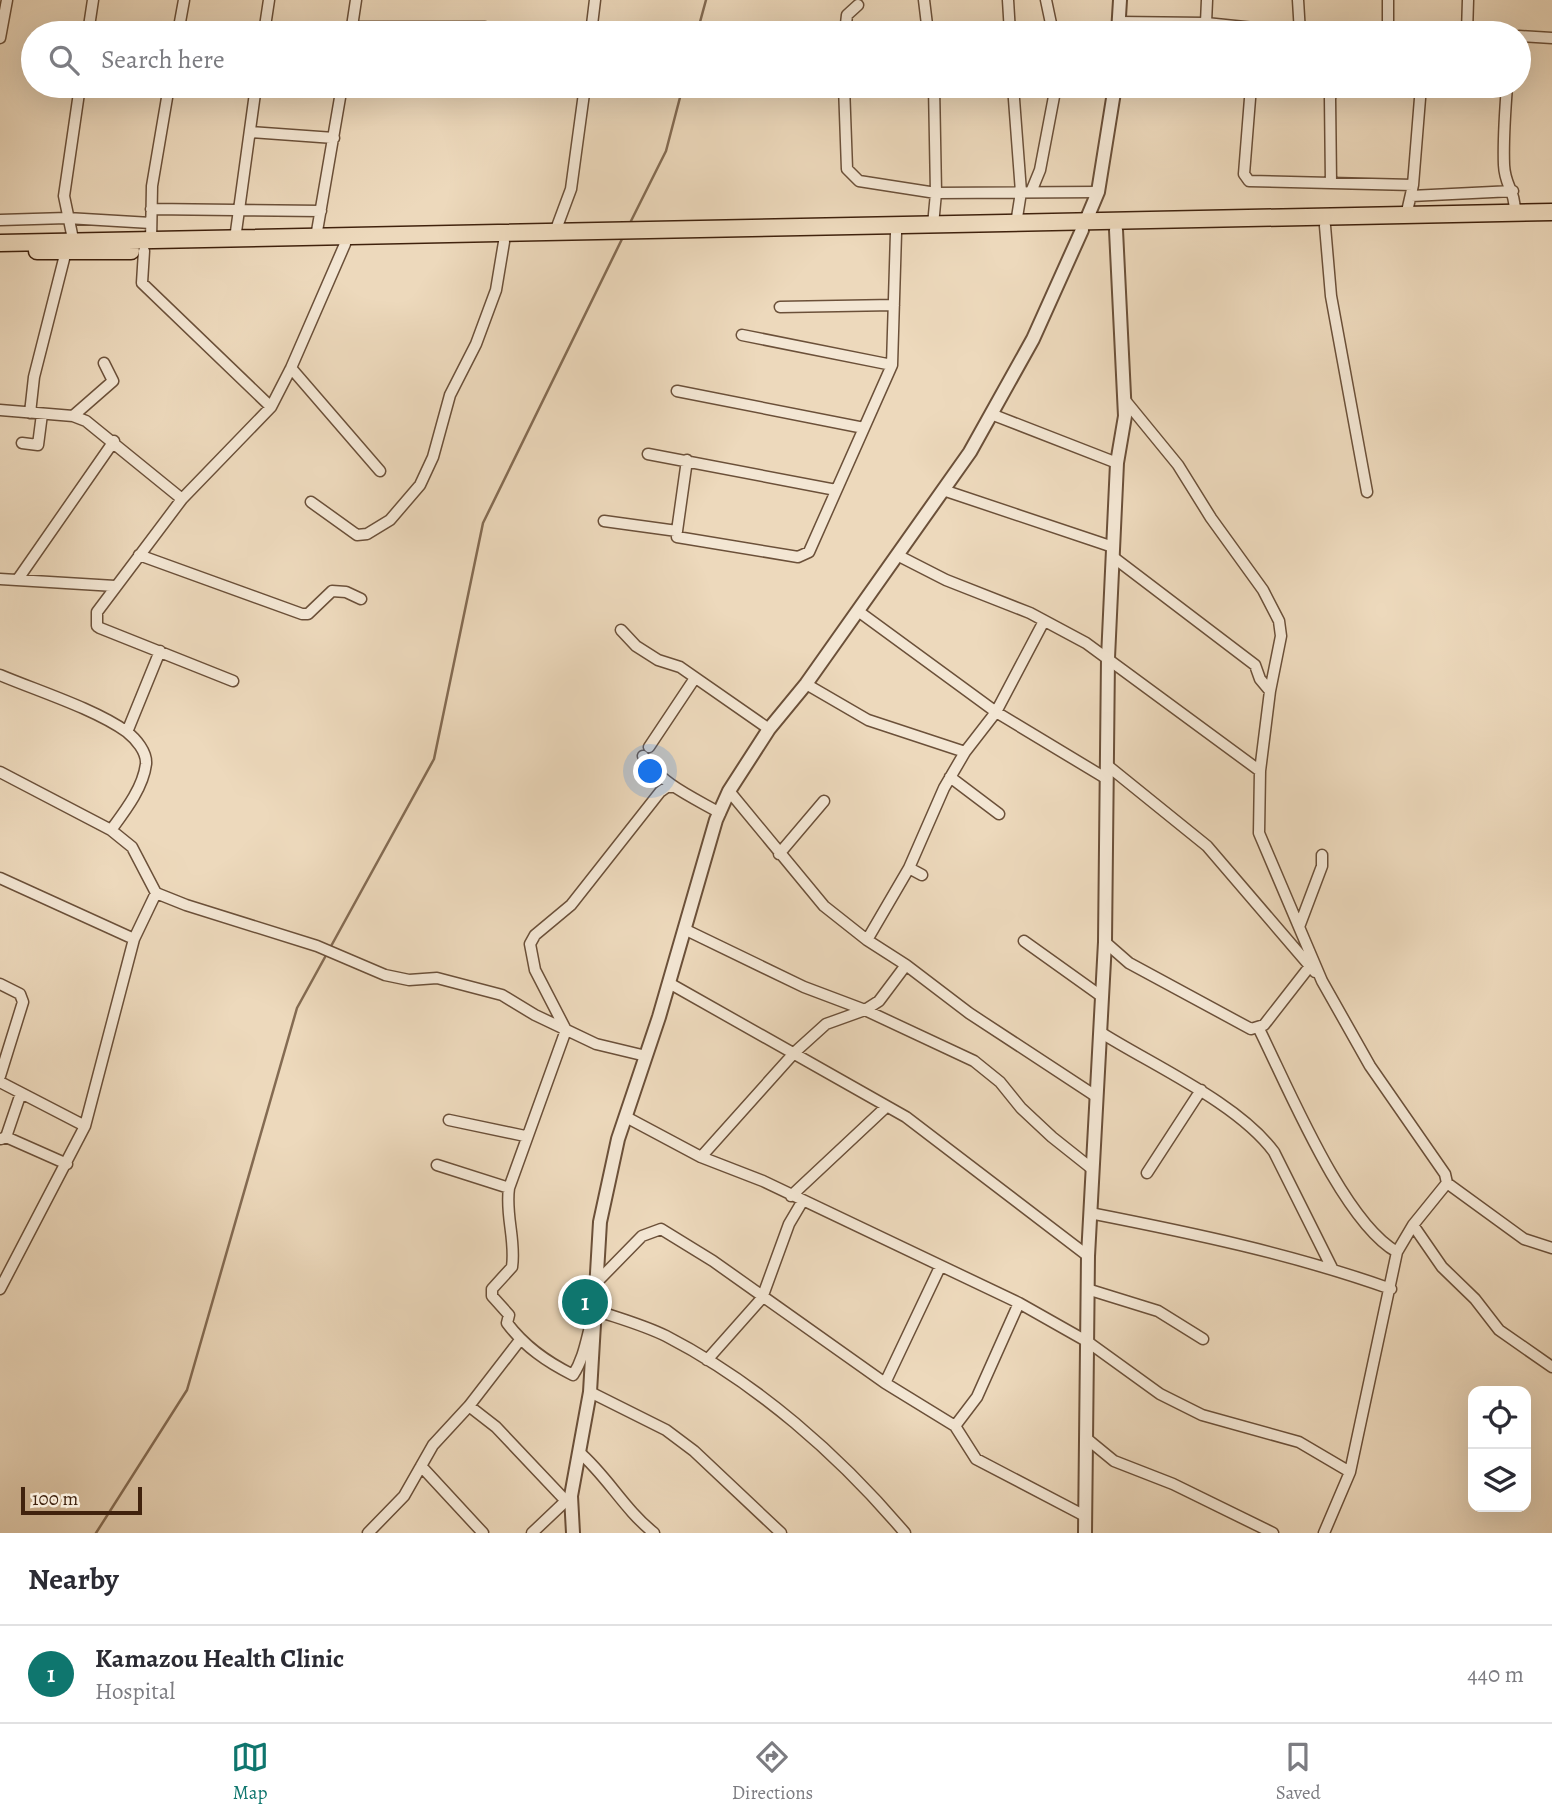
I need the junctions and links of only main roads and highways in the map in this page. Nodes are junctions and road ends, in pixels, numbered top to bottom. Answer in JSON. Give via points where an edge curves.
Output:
{"nodes":[{"id":1,"x":1552,"y":212,"type":"edge"},
{"id":2,"x":1552,"y":221,"type":"edge"},
{"id":3,"x":1253,"y":223,"type":"junction"},
{"id":4,"x":1084,"y":227,"type":"junction"},
{"id":5,"x":0,"y":243,"type":"edge"},
{"id":6,"x":70,"y":245,"type":"junction"},
{"id":7,"x":147,"y":246,"type":"junction"},
{"id":8,"x":0,"y":252,"type":"edge"}],
"edges":[{"from":1,"to":3,"type":"main road"},
{"from":2,"to":3,"type":"main road"},
{"from":3,"to":4,"type":"main road"},
{"from":3,"to":4,"type":"main road","via":[[1116,230]]},
{"from":4,"to":7,"type":"main road"},
{"from":4,"to":7,"type":"main road","via":[[1016,224],[555,232],[235,239]]},
{"from":5,"to":6,"type":"main road"},
{"from":6,"to":7,"type":"main road"},
{"from":6,"to":8,"type":"main road"}]}
